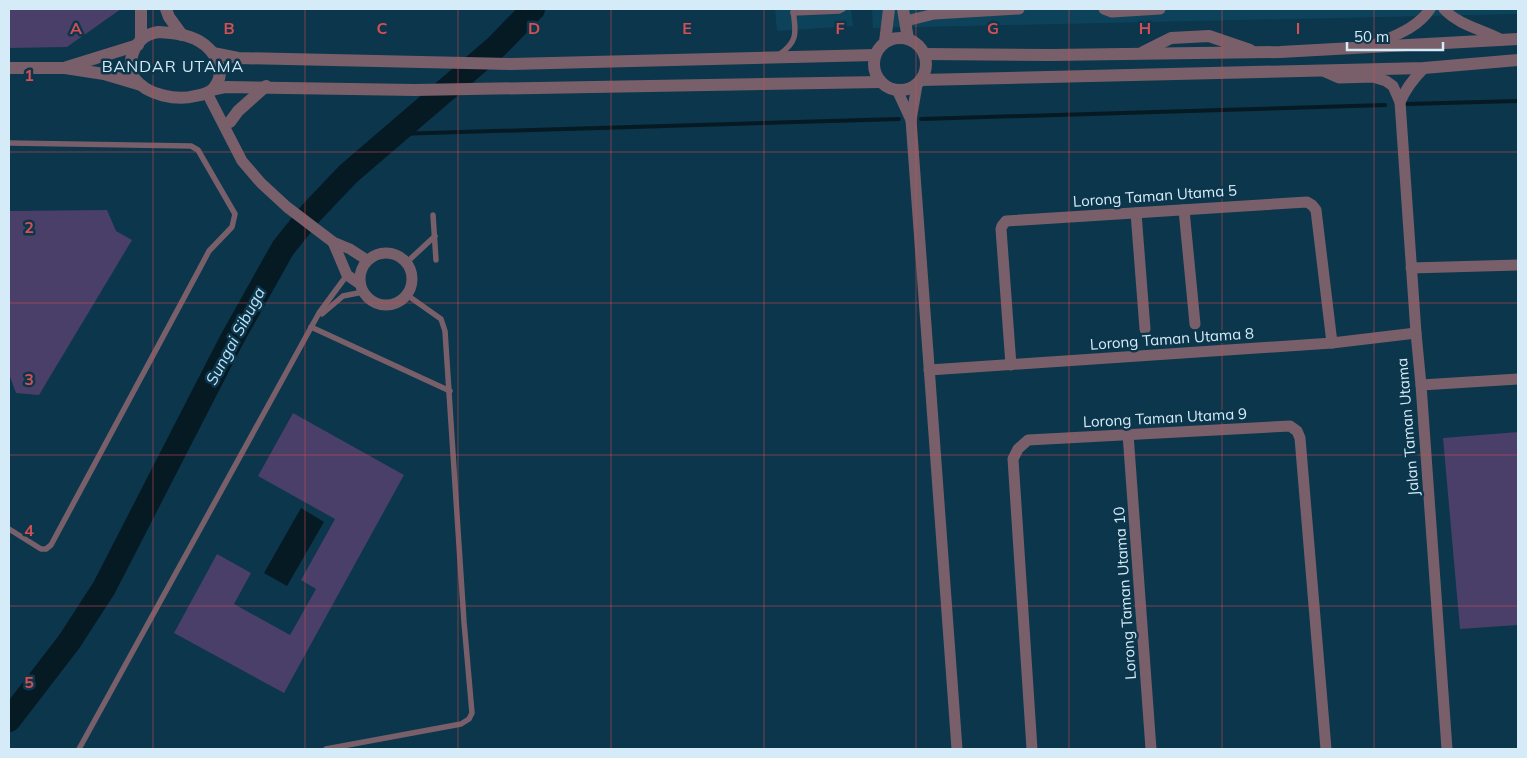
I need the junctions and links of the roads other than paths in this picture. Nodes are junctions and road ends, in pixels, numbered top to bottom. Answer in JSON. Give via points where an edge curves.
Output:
{"nodes":[{"id":1,"x":141,"y":9,"type":"edge"},
{"id":2,"x":166,"y":9,"type":"edge"},
{"id":3,"x":843,"y":9,"type":"edge"},
{"id":4,"x":889,"y":9,"type":"edge"},
{"id":5,"x":998,"y":9,"type":"edge"},
{"id":6,"x":1019,"y":9,"type":"edge"},
{"id":7,"x":1104,"y":9,"type":"edge"},
{"id":8,"x":1160,"y":9,"type":"edge"},
{"id":9,"x":1430,"y":9,"type":"edge"},
{"id":10,"x":1444,"y":9,"type":"edge"},
{"id":11,"x":793,"y":11,"type":"edge"},
{"id":12,"x":905,"y":15,"type":"edge"},
{"id":13,"x":182,"y":35,"type":"junction"},
{"id":14,"x":908,"y":39,"type":"junction"},
{"id":15,"x":1518,"y":39,"type":"edge"},
{"id":16,"x":1502,"y":40,"type":"junction"},
{"id":17,"x":139,"y":42,"type":"junction"},
{"id":18,"x":885,"y":42,"type":"junction"},
{"id":19,"x":1370,"y":46,"type":"junction"},
{"id":20,"x":213,"y":53,"type":"junction"},
{"id":21,"x":924,"y":54,"type":"junction"},
{"id":22,"x":875,"y":56,"type":"junction"},
{"id":23,"x":775,"y":58,"type":"junction"},
{"id":24,"x":1518,"y":60,"type":"edge"},
{"id":25,"x":9,"y":68,"type":"edge"},
{"id":26,"x":65,"y":68,"type":"junction"},
{"id":27,"x":1424,"y":68,"type":"junction"},
{"id":28,"x":1323,"y":71,"type":"junction"},
{"id":29,"x":881,"y":82,"type":"junction"},
{"id":30,"x":919,"y":82,"type":"junction"},
{"id":31,"x":141,"y":85,"type":"junction"},
{"id":32,"x":266,"y":86,"type":"junction"},
{"id":33,"x":897,"y":90,"type":"junction"},
{"id":34,"x":210,"y":92,"type":"junction"},
{"id":35,"x":1400,"y":102,"type":"junction"},
{"id":36,"x":910,"y":120,"type":"junction"},
{"id":37,"x":230,"y":122,"type":"junction"},
{"id":38,"x":9,"y":143,"type":"edge"},
{"id":39,"x":254,"y":174,"type":"junction"},
{"id":40,"x":1184,"y":210,"type":"junction"},
{"id":41,"x":1136,"y":213,"type":"junction"},
{"id":42,"x":433,"y":214,"type":"dead end"},
{"id":43,"x":435,"y":236,"type":"junction"},
{"id":44,"x":329,"y":239,"type":"junction"},
{"id":45,"x":367,"y":260,"type":"junction"},
{"id":46,"x":436,"y":260,"type":"dead end"},
{"id":47,"x":406,"y":263,"type":"junction"},
{"id":48,"x":1518,"y":265,"type":"edge"},
{"id":49,"x":1411,"y":268,"type":"junction"},
{"id":50,"x":347,"y":275,"type":"junction"},
{"id":51,"x":361,"y":288,"type":"junction"},
{"id":52,"x":407,"y":295,"type":"junction"},
{"id":53,"x":315,"y":320,"type":"junction"},
{"id":54,"x":1195,"y":324,"type":"dead end"},
{"id":55,"x":311,"y":327,"type":"junction"},
{"id":56,"x":1145,"y":329,"type":"dead end"},
{"id":57,"x":1416,"y":333,"type":"junction"},
{"id":58,"x":1332,"y":342,"type":"junction"},
{"id":59,"x":1011,"y":365,"type":"junction"},
{"id":60,"x":929,"y":370,"type":"junction"},
{"id":61,"x":1518,"y":379,"type":"edge"},
{"id":62,"x":1421,"y":385,"type":"junction"},
{"id":63,"x":450,"y":391,"type":"junction"},
{"id":64,"x":1128,"y":434,"type":"junction"},
{"id":65,"x":9,"y":529,"type":"edge"},
{"id":66,"x":79,"y":749,"type":"edge"},
{"id":67,"x":326,"y":749,"type":"edge"},
{"id":68,"x":958,"y":749,"type":"edge"},
{"id":69,"x":1032,"y":749,"type":"edge"},
{"id":70,"x":1151,"y":749,"type":"edge"},
{"id":71,"x":1326,"y":749,"type":"edge"},
{"id":72,"x":1447,"y":749,"type":"edge"}],
"edges":[{"from":1,"to":17,"type":"street"},
{"from":2,"to":13,"type":"street"},
{"from":3,"to":11,"type":"lane"},
{"from":4,"to":18,"type":"street"},
{"from":5,"to":6,"type":"street"},
{"from":5,"to":12,"type":"street"},
{"from":7,"to":8,"type":"street","via":[[1112,12]]},
{"from":9,"to":19,"type":"street","via":[[1409,29]]},
{"from":10,"to":16,"type":"street","via":[[1459,20]]},
{"from":11,"to":23,"type":"lane","via":[[796,36],[793,44]]},
{"from":12,"to":14,"type":"street"},
{"from":13,"to":17,"type":"street","via":[[158,32]]},
{"from":13,"to":20,"type":"street","via":[[197,40]]},
{"from":14,"to":18,"type":"street","via":[[900,37]]},
{"from":14,"to":21,"type":"street","via":[[915,42]]},
{"from":15,"to":16,"type":"street"},
{"from":16,"to":19,"type":"street"},
{"from":17,"to":26,"type":"street"},
{"from":17,"to":31,"type":"street","via":[[134,50],[131,71]]},
{"from":18,"to":22,"type":"street"},
{"from":19,"to":21,"type":"street","via":[[1257,53]]},
{"from":20,"to":23,"type":"street","via":[[238,58],[511,64]]},
{"from":20,"to":34,"type":"street","via":[[220,74]]},
{"from":21,"to":30,"type":"street","via":[[926,68]]},
{"from":22,"to":23,"type":"street"},
{"from":22,"to":29,"type":"street","via":[[874,70]]},
{"from":24,"to":27,"type":"street"},
{"from":25,"to":26,"type":"street"},
{"from":26,"to":31,"type":"street","via":[[104,74]]},
{"from":27,"to":28,"type":"street"},
{"from":27,"to":35,"type":"street","via":[[1412,80]]},
{"from":28,"to":30,"type":"street"},
{"from":28,"to":35,"type":"street","via":[[1339,78],[1386,80]]},
{"from":29,"to":32,"type":"street","via":[[416,90]]},
{"from":29,"to":33,"type":"street"},
{"from":30,"to":33,"type":"street","via":[[910,88]]},
{"from":30,"to":36,"type":"street"},
{"from":31,"to":34,"type":"street","via":[[175,97],[191,98]]},
{"from":32,"to":34,"type":"street","via":[[226,87]]},
{"from":32,"to":37,"type":"street"},
{"from":33,"to":36,"type":"street"},
{"from":34,"to":37,"type":"street"},
{"from":34,"to":39,"type":"street","via":[[242,161]]},
{"from":35,"to":49,"type":"street","name":"Jalan Taman Utama"},
{"from":36,"to":60,"type":"street"},
{"from":37,"to":39,"type":"street"},
{"from":38,"to":65,"type":"lane","via":[[191,146],[198,150],[235,214],[232,226],[209,251],[52,545],[41,549]]},
{"from":39,"to":44,"type":"street","via":[[287,207]]},
{"from":40,"to":41,"type":"street","name":"Lorong Taman Utama 5"},
{"from":40,"to":54,"type":"street"},
{"from":40,"to":58,"type":"street","name":"Lorong Taman Utama 5","via":[[1307,202],[1312,205],[1316,210]]},
{"from":41,"to":56,"type":"street"},
{"from":41,"to":59,"type":"street","name":"Lorong Taman Utama 5","via":[[1006,221],[1002,226]]},
{"from":42,"to":43,"type":"lane"},
{"from":43,"to":46,"type":"lane"},
{"from":43,"to":47,"type":"lane"},
{"from":44,"to":45,"type":"street"},
{"from":44,"to":50,"type":"street"},
{"from":45,"to":47,"type":"street","via":[[375,255],[392,253]]},
{"from":45,"to":51,"type":"street","via":[[360,271]]},
{"from":47,"to":52,"type":"street","via":[[412,279]]},
{"from":48,"to":49,"type":"street"},
{"from":49,"to":57,"type":"street","name":"Jalan Taman Utama"},
{"from":50,"to":51,"type":"street"},
{"from":50,"to":53,"type":"lane"},
{"from":51,"to":52,"type":"street","via":[[368,299],[384,305],[392,305]]},
{"from":51,"to":53,"type":"lane","via":[[343,296]]},
{"from":52,"to":63,"type":"lane","via":[[441,319]]},
{"from":53,"to":55,"type":"lane"},
{"from":55,"to":63,"type":"lane"},
{"from":55,"to":66,"type":"lane"},
{"from":57,"to":58,"type":"street","name":"Lorong Taman Utama 8"},
{"from":57,"to":62,"type":"street","name":"Jalan Taman Utama"},
{"from":58,"to":59,"type":"street","name":"Lorong Taman Utama 8"},
{"from":59,"to":60,"type":"street","name":"Lorong Taman Utama 8"},
{"from":60,"to":68,"type":"street"},
{"from":61,"to":62,"type":"street"},
{"from":62,"to":72,"type":"street","name":"Jalan Taman Utama"},
{"from":63,"to":67,"type":"lane","via":[[471,716],[461,724]]},
{"from":64,"to":69,"type":"street","name":"Lorong Taman Utama 9","via":[[1028,440],[1018,449],[1014,459]]},
{"from":64,"to":70,"type":"street","name":"Lorong Taman Utama 10"},
{"from":64,"to":71,"type":"street","name":"Lorong Taman Utama 9","via":[[1290,426],[1297,431]]}]}
